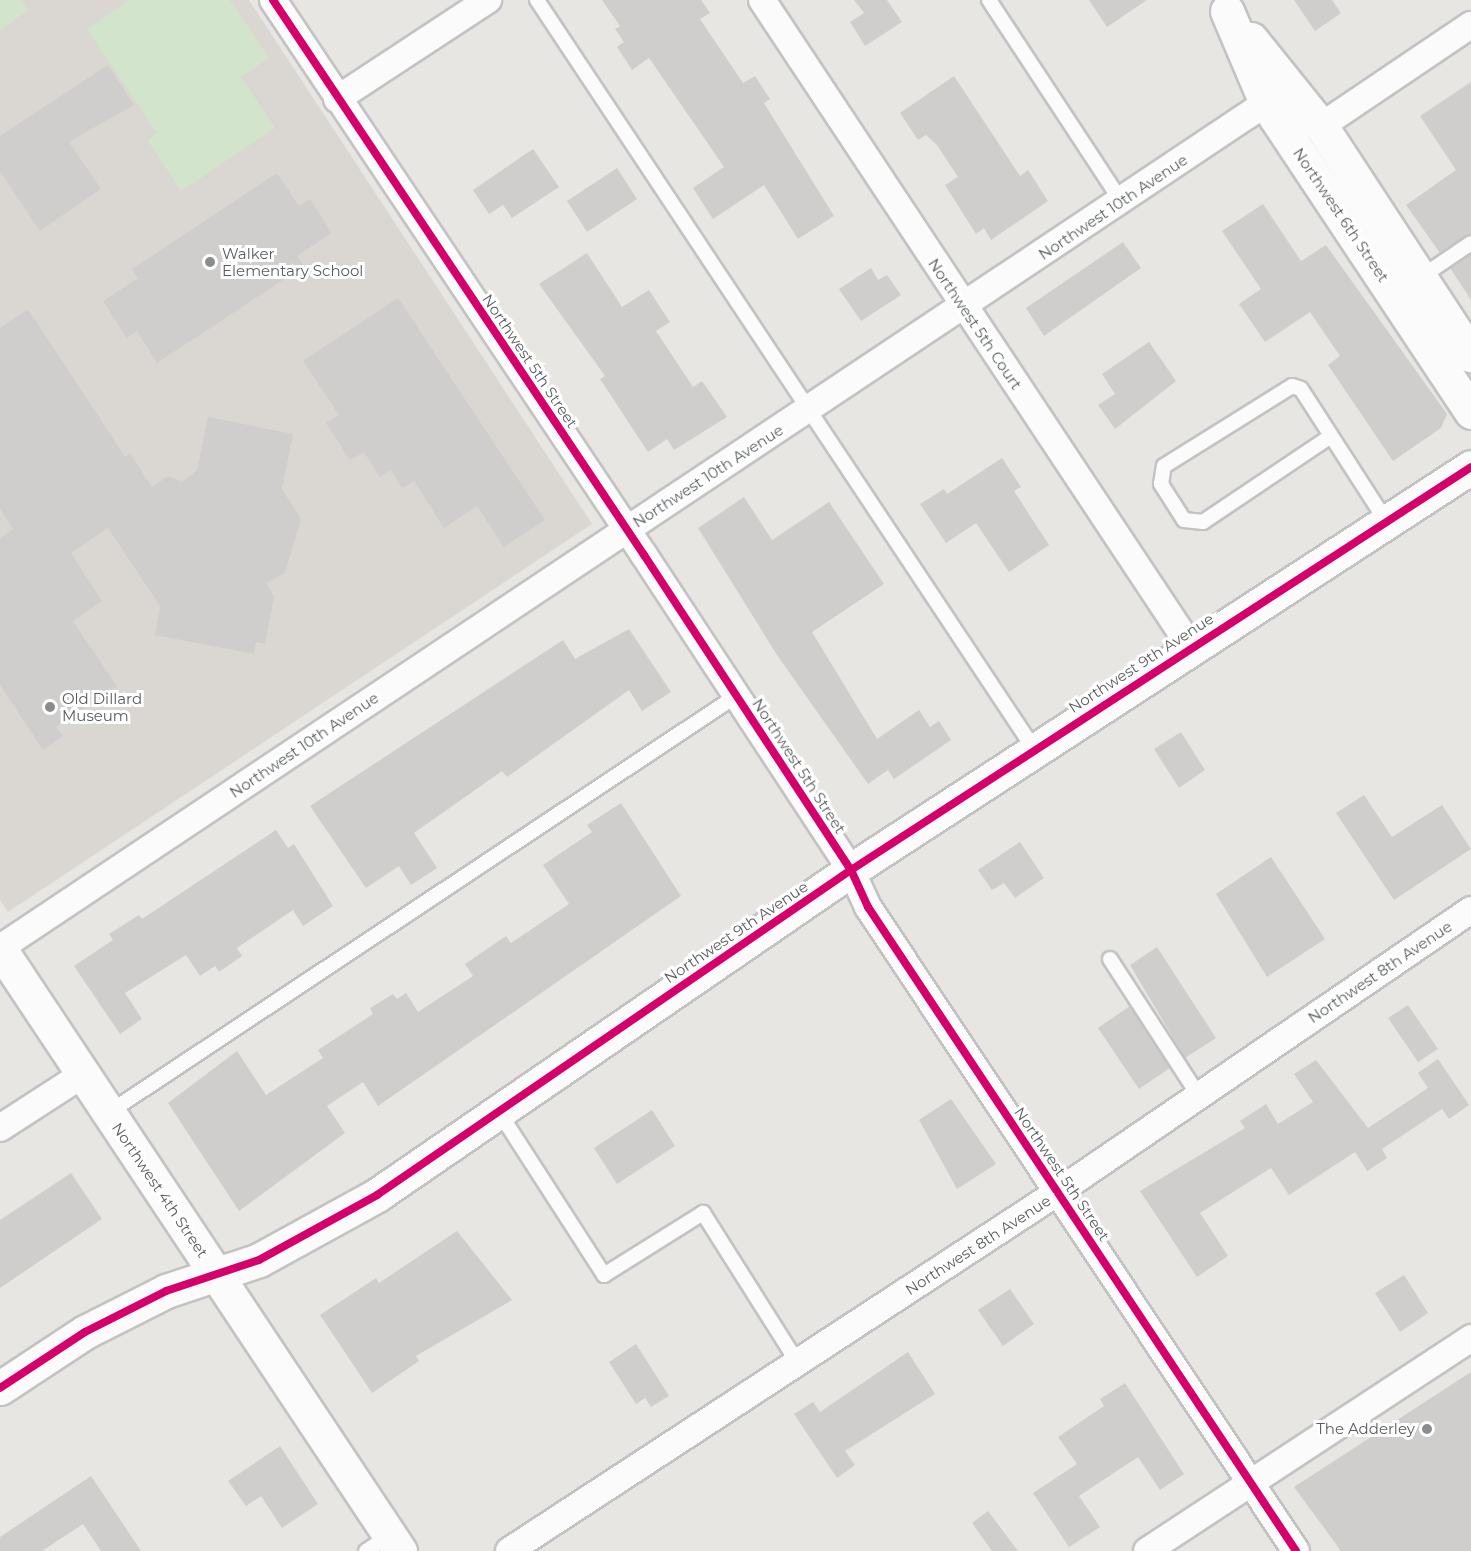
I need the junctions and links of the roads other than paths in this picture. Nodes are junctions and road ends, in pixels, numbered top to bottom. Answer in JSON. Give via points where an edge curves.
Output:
{"nodes":[{"id":1,"x":273,"y":0,"type":"edge"},
{"id":2,"x":488,"y":0,"type":"edge"},
{"id":3,"x":537,"y":0,"type":"edge"},
{"id":4,"x":762,"y":0,"type":"edge"},
{"id":5,"x":989,"y":0,"type":"edge"},
{"id":6,"x":1224,"y":5,"type":"edge"},
{"id":7,"x":1471,"y":25,"type":"edge"},
{"id":8,"x":337,"y":99,"type":"junction"},
{"id":9,"x":1266,"y":103,"type":"junction"},
{"id":10,"x":1321,"y":126,"type":"junction"},
{"id":11,"x":1121,"y":201,"type":"junction"},
{"id":12,"x":1471,"y":243,"type":"edge"},
{"id":13,"x":1420,"y":278,"type":"junction"},
{"id":14,"x":964,"y":307,"type":"junction"},
{"id":15,"x":1471,"y":355,"type":"edge"},
{"id":16,"x":807,"y":411,"type":"junction"},
{"id":17,"x":1471,"y":412,"type":"edge"},
{"id":18,"x":1331,"y":436,"type":"junction"},
{"id":19,"x":1471,"y":467,"type":"edge"},
{"id":20,"x":1386,"y":521,"type":"junction"},
{"id":21,"x":627,"y":530,"type":"junction"},
{"id":22,"x":1190,"y":646,"type":"junction"},
{"id":23,"x":736,"y":696,"type":"junction"},
{"id":24,"x":1034,"y":749,"type":"junction"},
{"id":25,"x":851,"y":870,"type":"junction"},
{"id":26,"x":1471,"y":910,"type":"edge"},
{"id":27,"x":0,"y":949,"type":"edge"},
{"id":28,"x":1110,"y":959,"type":"dead end"},
{"id":29,"x":82,"y":1075,"type":"junction"},
{"id":30,"x":1199,"y":1096,"type":"junction"},
{"id":31,"x":498,"y":1110,"type":"junction"},
{"id":32,"x":108,"y":1113,"type":"junction"},
{"id":33,"x":0,"y":1128,"type":"edge"},
{"id":34,"x":1058,"y":1192,"type":"junction"},
{"id":35,"x":217,"y":1275,"type":"junction"},
{"id":36,"x":1471,"y":1338,"type":"edge"},
{"id":37,"x":798,"y":1363,"type":"junction"},
{"id":38,"x":0,"y":1388,"type":"edge"},
{"id":39,"x":1251,"y":1483,"type":"junction"},
{"id":40,"x":385,"y":1546,"type":"edge"},
{"id":41,"x":509,"y":1551,"type":"edge"},
{"id":42,"x":1147,"y":1551,"type":"edge"},
{"id":43,"x":1296,"y":1551,"type":"edge"}],
"edges":[{"from":1,"to":8,"type":"street","name":"Northwest 5th Street"},
{"from":2,"to":8,"type":"street"},
{"from":3,"to":16,"type":"lane"},
{"from":4,"to":14,"type":"street","name":"Northwest 5th Court"},
{"from":5,"to":11,"type":"lane"},
{"from":6,"to":9,"type":"main road","name":"Northwest 6th Street"},
{"from":6,"to":10,"type":"main road","name":"Northwest 6th Street"},
{"from":7,"to":10,"type":"street"},
{"from":8,"to":21,"type":"street","name":"Northwest 5th Street"},
{"from":9,"to":11,"type":"street","name":"Northwest 10th Avenue"},
{"from":9,"to":17,"type":"main road","name":"Northwest 6th Street"},
{"from":10,"to":13,"type":"main road","name":"Northwest 6th Street"},
{"from":11,"to":14,"type":"street","name":"Northwest 10th Avenue"},
{"from":12,"to":13,"type":"lane"},
{"from":13,"to":15,"type":"main road","name":"Northwest 6th Street"},
{"from":14,"to":16,"type":"street","name":"Northwest 10th Avenue"},
{"from":14,"to":22,"type":"street","name":"Northwest 5th Court"},
{"from":16,"to":21,"type":"street","name":"Northwest 10th Avenue"},
{"from":16,"to":24,"type":"lane"},
{"from":18,"to":18,"type":"lane","via":[[1301,389],[1283,387],[1164,466],[1161,484],[1184,520],[1203,522]]},
{"from":18,"to":20,"type":"lane"},
{"from":19,"to":20,"type":"main road","name":"Northwest 9th Avenue"},
{"from":20,"to":22,"type":"main road","name":"Northwest 9th Avenue"},
{"from":21,"to":23,"type":"street","name":"Northwest 5th Street"},
{"from":21,"to":27,"type":"street","name":"Northwest 10th Avenue"},
{"from":22,"to":24,"type":"main road","name":"Northwest 9th Avenue"},
{"from":23,"to":25,"type":"street","name":"Northwest 5th Street"},
{"from":23,"to":32,"type":"lane"},
{"from":24,"to":25,"type":"main road","name":"Northwest 9th Avenue"},
{"from":25,"to":31,"type":"main road","name":"Northwest 9th Avenue"},
{"from":25,"to":34,"type":"street","name":"Northwest 5th Street","via":[[868,907]]},
{"from":26,"to":30,"type":"street","name":"Northwest 8th Avenue"},
{"from":27,"to":29,"type":"main road","name":"Northwest 4th Street"},
{"from":28,"to":30,"type":"lane"},
{"from":29,"to":32,"type":"main road","name":"Northwest 4th Street"},
{"from":29,"to":33,"type":"street"},
{"from":30,"to":34,"type":"street","name":"Northwest 8th Avenue"},
{"from":31,"to":35,"type":"main road","name":"Northwest 9th Avenue","via":[[377,1195],[259,1260]]},
{"from":31,"to":37,"type":"lane","via":[[604,1275],[703,1213]]},
{"from":32,"to":35,"type":"main road","name":"Northwest 4th Street"},
{"from":34,"to":37,"type":"street","name":"Northwest 8th Avenue"},
{"from":34,"to":39,"type":"street","name":"Northwest 5th Street"},
{"from":35,"to":38,"type":"main road","name":"Northwest 9th Avenue","via":[[166,1291],[95,1327]]},
{"from":35,"to":40,"type":"main road","name":"Northwest 4th Street"},
{"from":36,"to":39,"type":"street"},
{"from":37,"to":41,"type":"street","name":"Northwest 8th Avenue"},
{"from":39,"to":42,"type":"street"},
{"from":39,"to":43,"type":"street","name":"Northwest 5th Street"}]}
